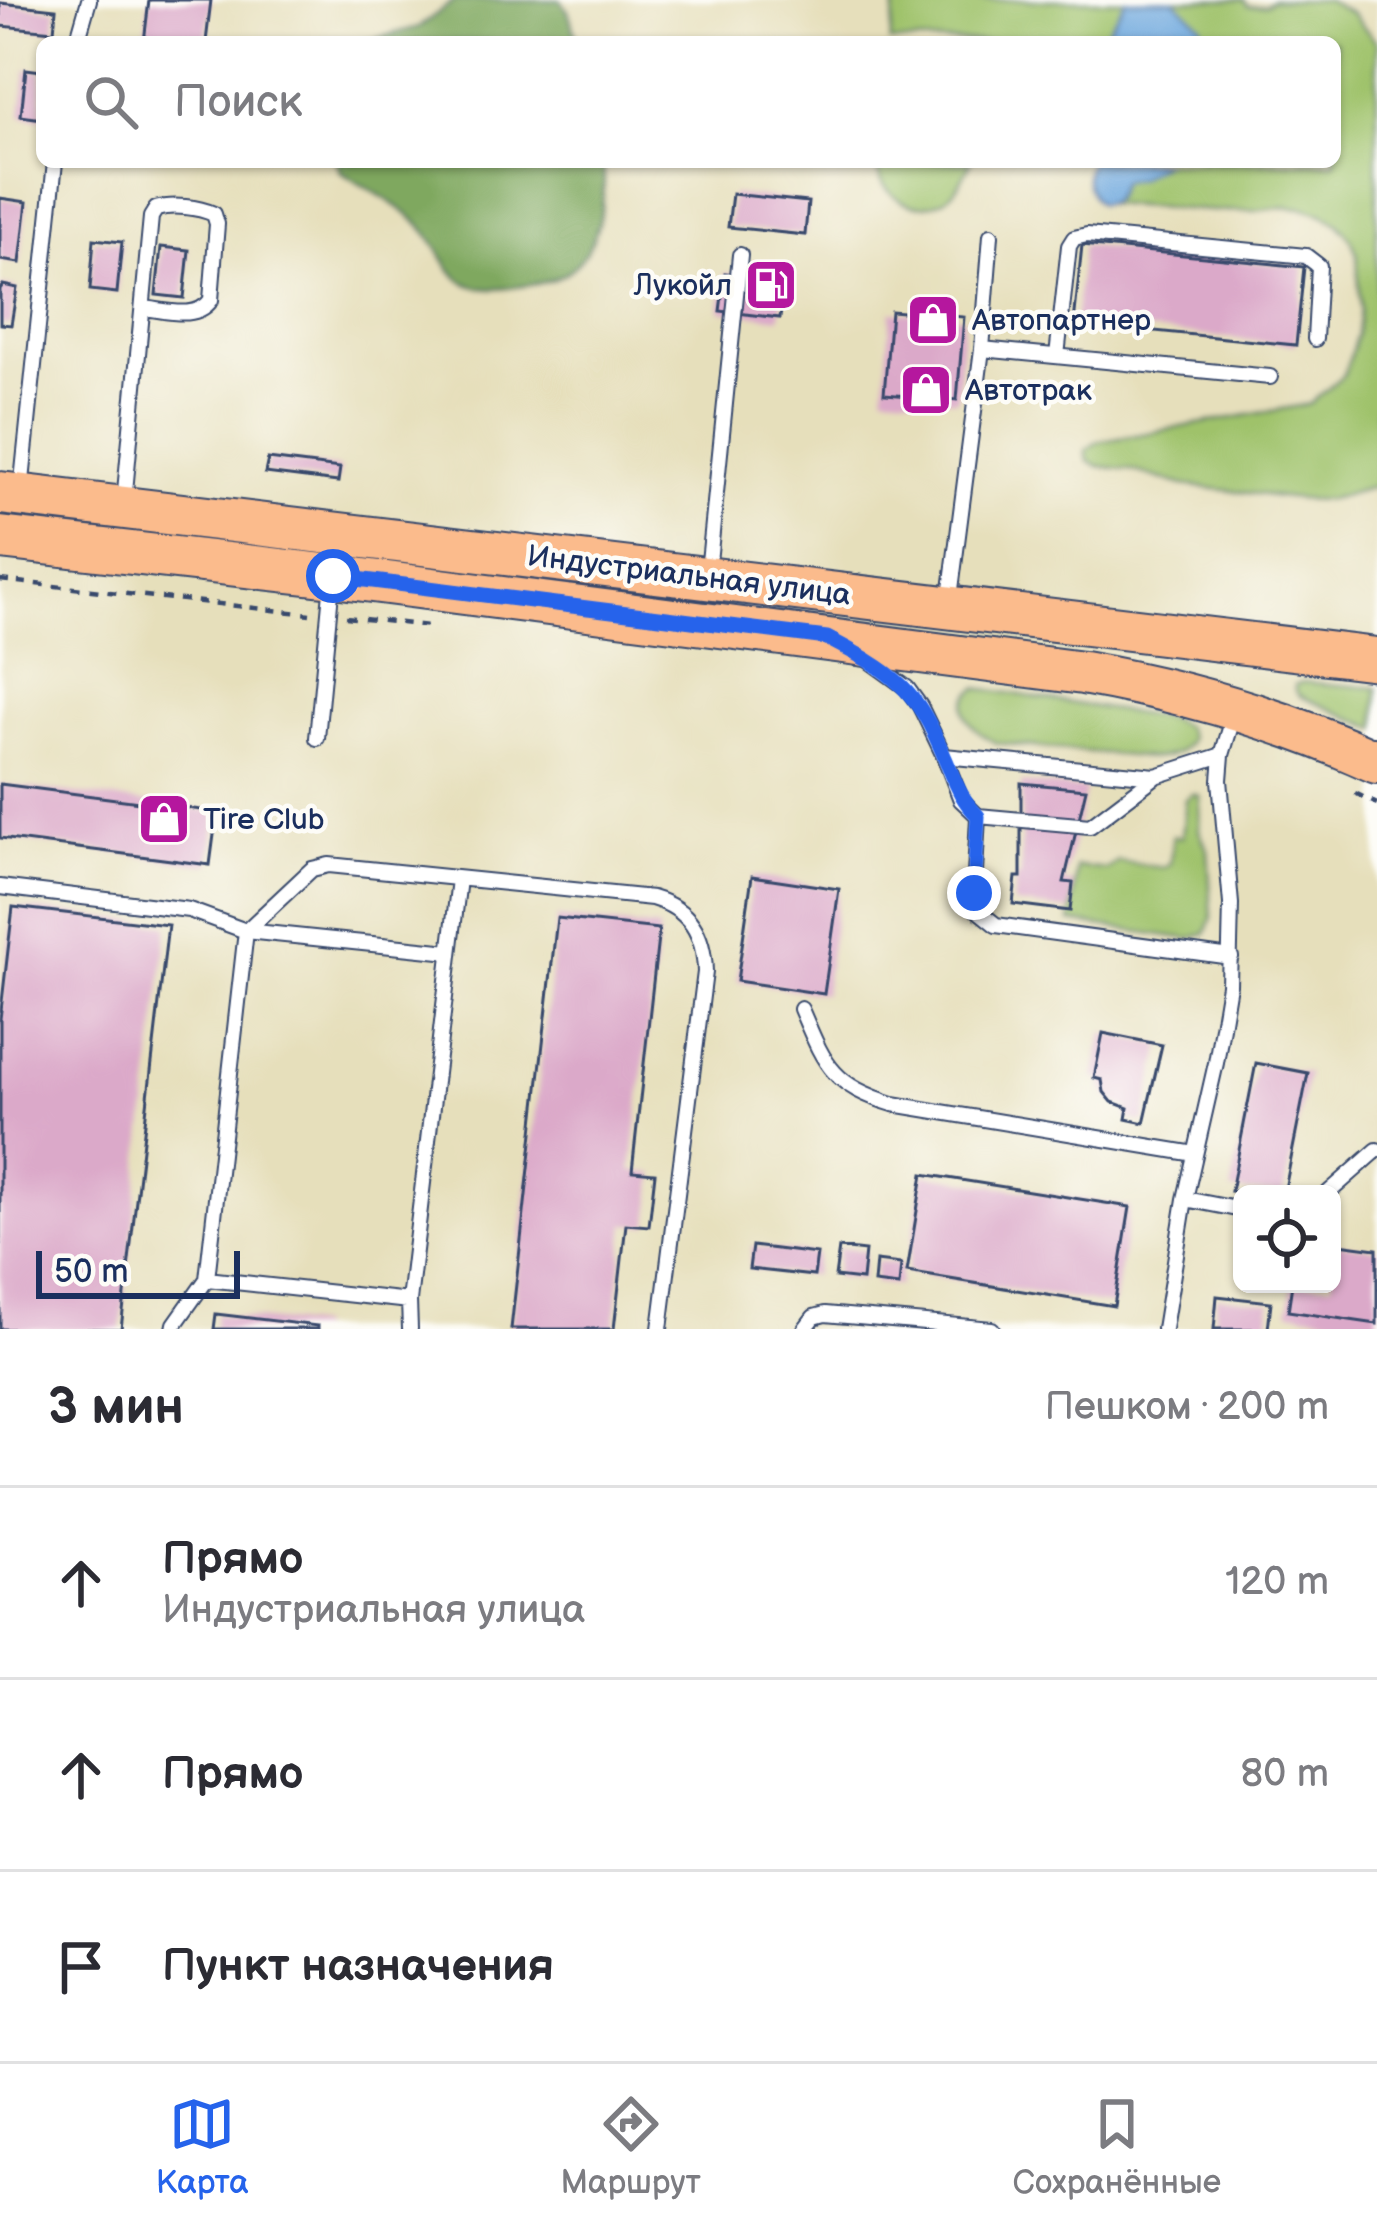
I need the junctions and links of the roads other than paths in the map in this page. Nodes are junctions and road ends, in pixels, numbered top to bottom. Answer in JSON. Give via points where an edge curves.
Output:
{"nodes":[{"id":1,"x":89,"y":0,"type":"edge"},
{"id":2,"x":78,"y":36,"type":"edge"},
{"id":3,"x":54,"y":168,"type":"edge"},
{"id":4,"x":991,"y":235,"type":"dead end"},
{"id":5,"x":740,"y":255,"type":"dead end"},
{"id":6,"x":143,"y":308,"type":"junction"},
{"id":7,"x":1315,"y":339,"type":"dead end"},
{"id":8,"x":982,"y":349,"type":"junction"},
{"id":9,"x":1057,"y":356,"type":"junction"},
{"id":10,"x":1270,"y":377,"type":"dead end"},
{"id":11,"x":10,"y":494,"type":"edge"},
{"id":12,"x":123,"y":507,"type":"junction"},
{"id":13,"x":0,"y":538,"type":"edge"},
{"id":14,"x":707,"y":577,"type":"junction"},
{"id":15,"x":331,"y":596,"type":"junction"},
{"id":16,"x":949,"y":606,"type":"junction"},
{"id":17,"x":827,"y":638,"type":"junction"},
{"id":18,"x":1377,"y":659,"type":"edge"},
{"id":19,"x":1236,"y":707,"type":"junction"},
{"id":20,"x":317,"y":738,"type":"dead end"},
{"id":21,"x":944,"y":755,"type":"junction"},
{"id":22,"x":1222,"y":755,"type":"junction"},
{"id":23,"x":1360,"y":774,"type":"edge"},
{"id":24,"x":1156,"y":776,"type":"junction"},
{"id":25,"x":978,"y":816,"type":"junction"},
{"id":26,"x":459,"y":879,"type":"junction"},
{"id":27,"x":0,"y":887,"type":"edge"},
{"id":28,"x":246,"y":931,"type":"junction"},
{"id":29,"x":450,"y":952,"type":"junction"},
{"id":30,"x":1231,"y":957,"type":"junction"},
{"id":31,"x":801,"y":1009,"type":"dead end"},
{"id":32,"x":1377,"y":1150,"type":"edge"},
{"id":33,"x":1195,"y":1154,"type":"junction"},
{"id":34,"x":1338,"y":1185,"type":"edge"},
{"id":35,"x":1185,"y":1198,"type":"junction"},
{"id":36,"x":1233,"y":1208,"type":"edge"},
{"id":37,"x":207,"y":1279,"type":"junction"},
{"id":38,"x":409,"y":1301,"type":"junction"},
{"id":39,"x":174,"y":1329,"type":"edge"},
{"id":40,"x":410,"y":1329,"type":"edge"},
{"id":41,"x":660,"y":1329,"type":"edge"},
{"id":42,"x":805,"y":1329,"type":"edge"},
{"id":43,"x":992,"y":1329,"type":"edge"},
{"id":44,"x":1164,"y":1329,"type":"edge"}],
"edges":[{"from":1,"to":2,"type":"lane"},
{"from":3,"to":11,"type":"lane"},
{"from":4,"to":8,"type":"lane"},
{"from":5,"to":14,"type":"lane"},
{"from":6,"to":6,"type":"lane","via":[[156,209],[214,214],[204,310]]},
{"from":6,"to":12,"type":"lane"},
{"from":7,"to":9,"type":"lane","via":[[1319,266],[1306,256],[1087,235],[1069,246]]},
{"from":8,"to":9,"type":"lane"},
{"from":8,"to":16,"type":"lane"},
{"from":9,"to":10,"type":"lane"},
{"from":11,"to":12,"type":"main road","name":"Индустриальная улица"},
{"from":12,"to":14,"type":"main road","name":"Индустриальная улица"},
{"from":13,"to":15,"type":"main road","name":"Индустриальная улица"},
{"from":14,"to":16,"type":"main road","name":"Индустриальная улица"},
{"from":15,"to":17,"type":"main road","name":"Индустриальная улица"},
{"from":15,"to":20,"type":"lane"},
{"from":16,"to":18,"type":"main road","name":"Индустриальная улица"},
{"from":17,"to":19,"type":"main road","name":"Индустриальная улица","via":[[1083,673]]},
{"from":17,"to":21,"type":"lane","via":[[907,688]]},
{"from":19,"to":22,"type":"lane"},
{"from":19,"to":23,"type":"main road","name":"Индустриальная улица","via":[[1287,723]]},
{"from":21,"to":24,"type":"lane"},
{"from":21,"to":25,"type":"lane","via":[[961,800]]},
{"from":22,"to":24,"type":"lane"},
{"from":22,"to":30,"type":"lane"},
{"from":24,"to":25,"type":"lane","via":[[1090,826]]},
{"from":25,"to":30,"type":"lane","via":[[976,909],[996,926]]},
{"from":26,"to":28,"type":"lane","via":[[328,865],[312,869]]},
{"from":26,"to":29,"type":"lane"},
{"from":26,"to":41,"type":"lane","via":[[652,898],[672,904],[697,932],[705,972]]},
{"from":27,"to":28,"type":"lane","via":[[189,910]]},
{"from":28,"to":29,"type":"lane"},
{"from":28,"to":37,"type":"lane"},
{"from":29,"to":38,"type":"lane"},
{"from":30,"to":33,"type":"lane"},
{"from":31,"to":33,"type":"lane","via":[[823,1060],[861,1094]]},
{"from":32,"to":34,"type":"lane"},
{"from":33,"to":35,"type":"lane"},
{"from":35,"to":36,"type":"lane"},
{"from":35,"to":44,"type":"lane"},
{"from":37,"to":38,"type":"lane"},
{"from":37,"to":39,"type":"lane"},
{"from":38,"to":40,"type":"lane"},
{"from":42,"to":43,"type":"lane","via":[[825,1314]]}]}
